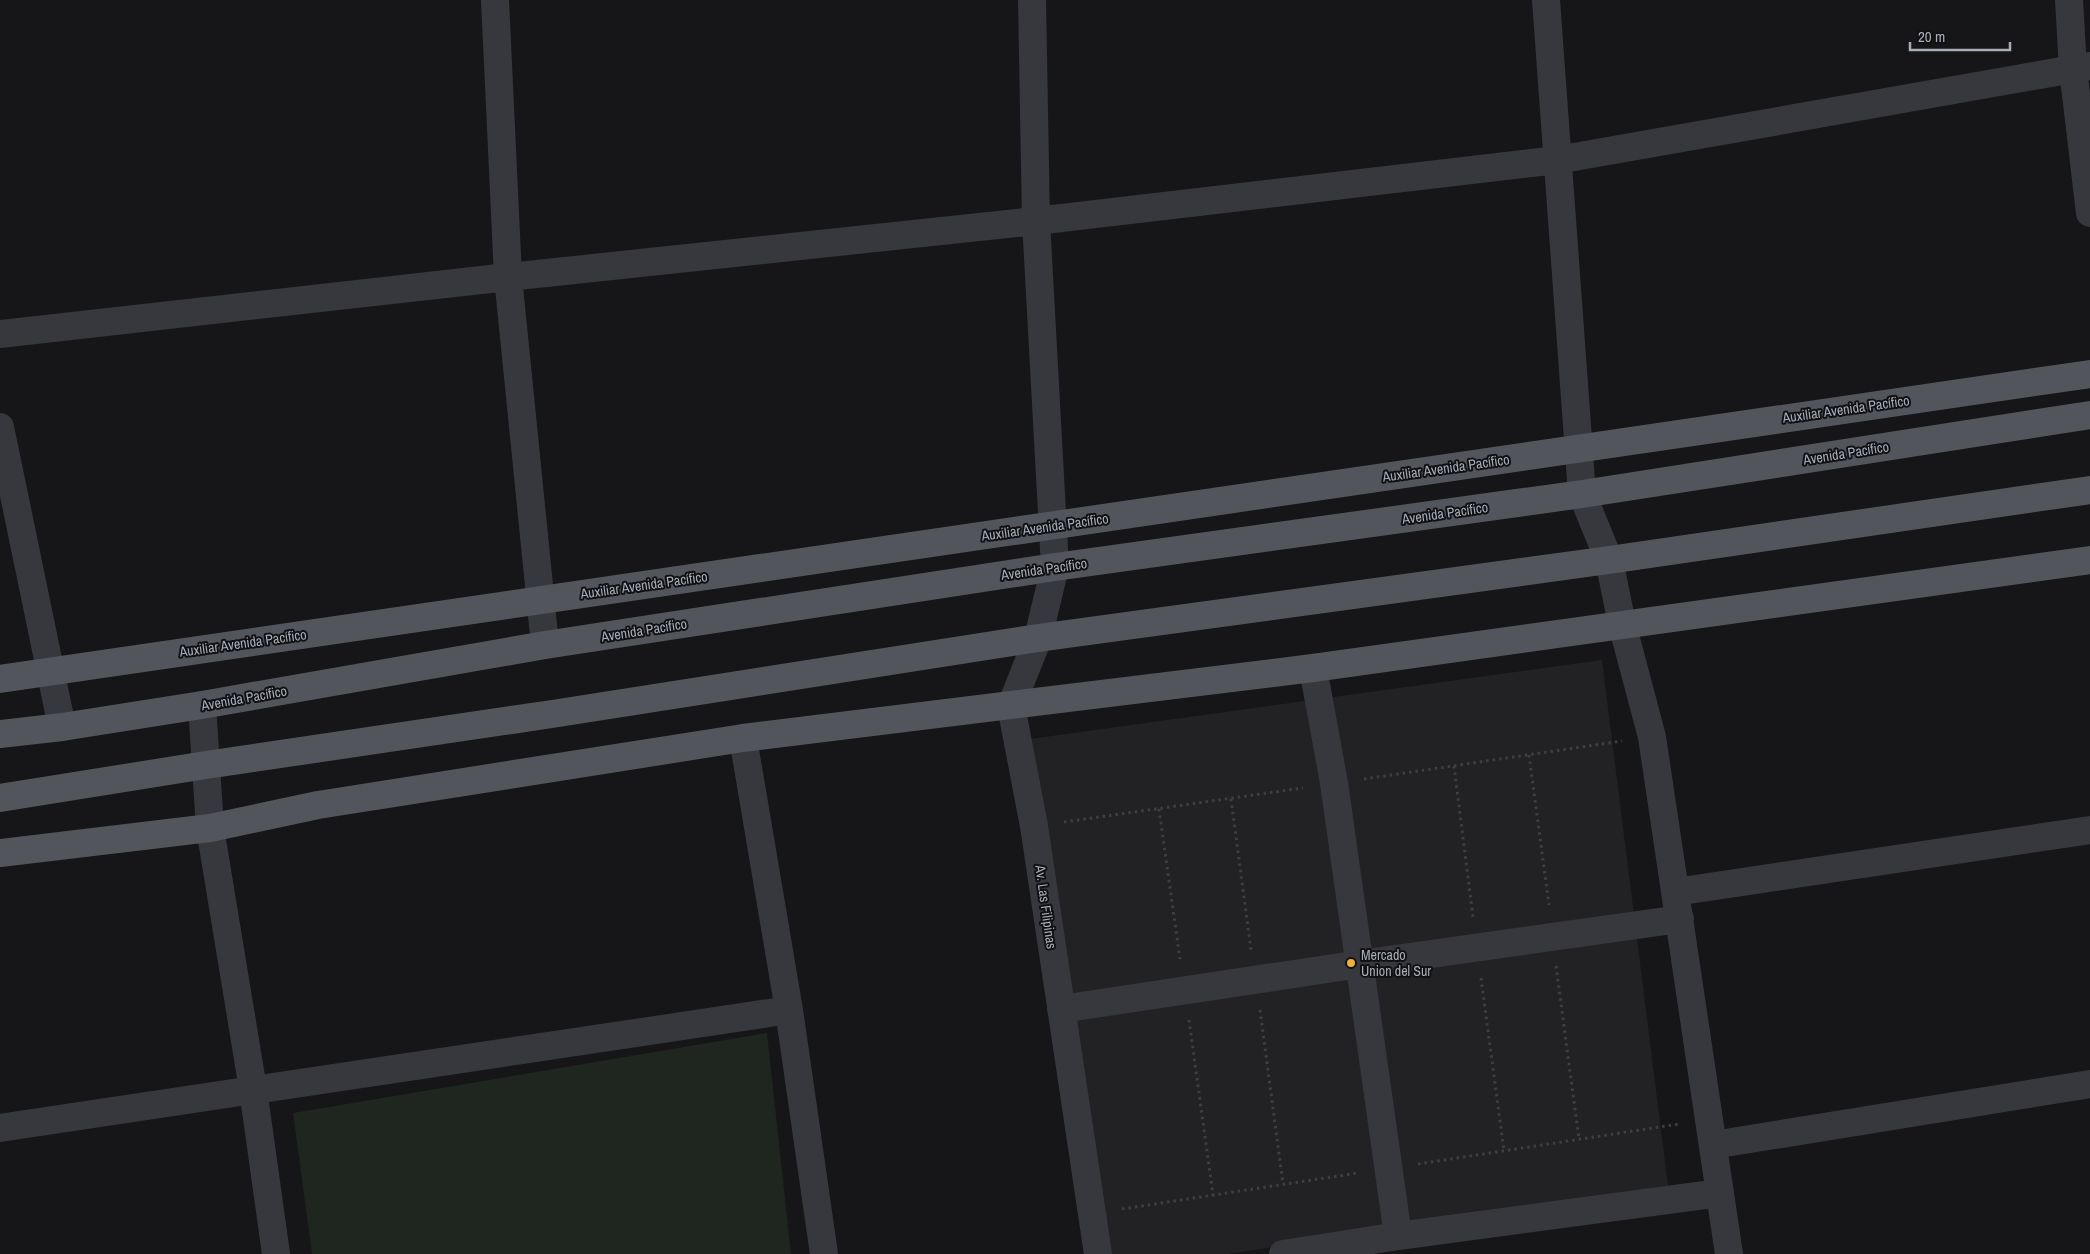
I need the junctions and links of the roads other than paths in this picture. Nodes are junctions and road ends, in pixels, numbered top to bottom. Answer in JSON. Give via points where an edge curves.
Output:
{"nodes":[{"id":1,"x":495,"y":0,"type":"edge"},
{"id":2,"x":1032,"y":0,"type":"edge"},
{"id":3,"x":1546,"y":0,"type":"edge"},
{"id":4,"x":2069,"y":0,"type":"edge"},
{"id":5,"x":2081,"y":68,"type":"edge"},
{"id":6,"x":1557,"y":160,"type":"junction"},
{"id":7,"x":2090,"y":213,"type":"edge"},
{"id":8,"x":1036,"y":221,"type":"junction"},
{"id":9,"x":508,"y":277,"type":"junction"},
{"id":10,"x":0,"y":334,"type":"edge"},
{"id":11,"x":2090,"y":374,"type":"edge"},
{"id":12,"x":2090,"y":415,"type":"edge"},
{"id":13,"x":0,"y":427,"type":"edge"},
{"id":14,"x":1578,"y":448,"type":"junction"},
{"id":15,"x":2090,"y":490,"type":"edge"},
{"id":16,"x":1582,"y":494,"type":"junction"},
{"id":17,"x":1053,"y":525,"type":"junction"},
{"id":18,"x":1609,"y":560,"type":"junction"},
{"id":19,"x":2090,"y":560,"type":"edge"},
{"id":20,"x":1055,"y":567,"type":"junction"},
{"id":21,"x":540,"y":600,"type":"junction"},
{"id":22,"x":1622,"y":624,"type":"junction"},
{"id":23,"x":1038,"y":638,"type":"junction"},
{"id":24,"x":545,"y":645,"type":"junction"},
{"id":25,"x":1313,"y":668,"type":"junction"},
{"id":26,"x":50,"y":672,"type":"junction"},
{"id":27,"x":0,"y":679,"type":"edge"},
{"id":28,"x":202,"y":705,"type":"junction"},
{"id":29,"x":1011,"y":706,"type":"junction"},
{"id":30,"x":62,"y":727,"type":"junction"},
{"id":31,"x":0,"y":734,"type":"edge"},
{"id":32,"x":743,"y":738,"type":"junction"},
{"id":33,"x":206,"y":765,"type":"junction"},
{"id":34,"x":0,"y":798,"type":"edge"},
{"id":35,"x":210,"y":828,"type":"junction"},
{"id":36,"x":2090,"y":830,"type":"edge"},
{"id":37,"x":0,"y":853,"type":"edge"},
{"id":38,"x":1676,"y":892,"type":"junction"},
{"id":39,"x":1680,"y":919,"type":"junction"},
{"id":40,"x":1360,"y":964,"type":"junction"},
{"id":41,"x":1061,"y":1009,"type":"junction"},
{"id":42,"x":789,"y":1010,"type":"junction"},
{"id":43,"x":2090,"y":1084,"type":"edge"},
{"id":44,"x":253,"y":1090,"type":"junction"},
{"id":45,"x":0,"y":1128,"type":"edge"},
{"id":46,"x":1713,"y":1145,"type":"junction"},
{"id":47,"x":1720,"y":1193,"type":"junction"},
{"id":48,"x":1398,"y":1236,"type":"junction"},
{"id":49,"x":276,"y":1254,"type":"edge"},
{"id":50,"x":824,"y":1254,"type":"edge"},
{"id":51,"x":1098,"y":1254,"type":"edge"},
{"id":52,"x":1283,"y":1254,"type":"edge"},
{"id":53,"x":1729,"y":1254,"type":"edge"}],
"edges":[{"from":1,"to":9,"type":"street"},
{"from":2,"to":8,"type":"street"},
{"from":3,"to":6,"type":"street"},
{"from":4,"to":5,"type":"street"},
{"from":5,"to":6,"type":"street"},
{"from":5,"to":7,"type":"street"},
{"from":6,"to":8,"type":"street"},
{"from":6,"to":14,"type":"street"},
{"from":8,"to":9,"type":"street"},
{"from":8,"to":17,"type":"street"},
{"from":9,"to":10,"type":"street"},
{"from":9,"to":21,"type":"street"},
{"from":11,"to":14,"type":"main road","name":"Auxiliar Avenida Pacífico"},
{"from":12,"to":16,"type":"main road","name":"Avenida Pacífico"},
{"from":13,"to":26,"type":"street"},
{"from":14,"to":16,"type":"street"},
{"from":14,"to":17,"type":"main road","name":"Auxiliar Avenida Pacífico"},
{"from":15,"to":18,"type":"main road"},
{"from":16,"to":18,"type":"street"},
{"from":16,"to":20,"type":"main road","name":"Avenida Pacífico"},
{"from":17,"to":20,"type":"street"},
{"from":17,"to":21,"type":"main road","name":"Auxiliar Avenida Pacífico"},
{"from":18,"to":22,"type":"street"},
{"from":18,"to":23,"type":"main road"},
{"from":19,"to":22,"type":"main road"},
{"from":20,"to":23,"type":"street"},
{"from":20,"to":24,"type":"main road","name":"Avenida Pacífico"},
{"from":21,"to":24,"type":"street"},
{"from":21,"to":26,"type":"main road","name":"Auxiliar Avenida Pacífico"},
{"from":22,"to":25,"type":"main road"},
{"from":22,"to":38,"type":"street","via":[[1652,737]]},
{"from":23,"to":29,"type":"street"},
{"from":23,"to":33,"type":"main road"},
{"from":24,"to":28,"type":"main road","name":"Avenida Pacífico"},
{"from":25,"to":29,"type":"main road"},
{"from":25,"to":40,"type":"street","via":[[1334,783]]},
{"from":26,"to":27,"type":"main road","name":"Auxiliar Avenida Pacífico"},
{"from":26,"to":30,"type":"street"},
{"from":28,"to":30,"type":"main road","name":"Avenida Pacífico"},
{"from":28,"to":33,"type":"street"},
{"from":29,"to":32,"type":"main road"},
{"from":29,"to":41,"type":"street","name":"Av. Las Filipinas","via":[[1034,826]]},
{"from":30,"to":31,"type":"main road","name":"Avenida Pacífico"},
{"from":32,"to":35,"type":"main road","via":[[318,805]]},
{"from":32,"to":42,"type":"street"},
{"from":33,"to":34,"type":"main road"},
{"from":33,"to":35,"type":"street"},
{"from":35,"to":37,"type":"main road"},
{"from":35,"to":44,"type":"street"},
{"from":36,"to":38,"type":"street"},
{"from":38,"to":39,"type":"street"},
{"from":39,"to":40,"type":"street"},
{"from":39,"to":46,"type":"street"},
{"from":40,"to":41,"type":"street"},
{"from":40,"to":48,"type":"street"},
{"from":41,"to":51,"type":"street","name":"Av. Las Filipinas"},
{"from":42,"to":44,"type":"street"},
{"from":42,"to":50,"type":"street"},
{"from":43,"to":46,"type":"street"},
{"from":44,"to":45,"type":"street"},
{"from":44,"to":49,"type":"street"},
{"from":46,"to":47,"type":"street"},
{"from":47,"to":48,"type":"street"},
{"from":47,"to":53,"type":"street"},
{"from":48,"to":52,"type":"street"}]}
